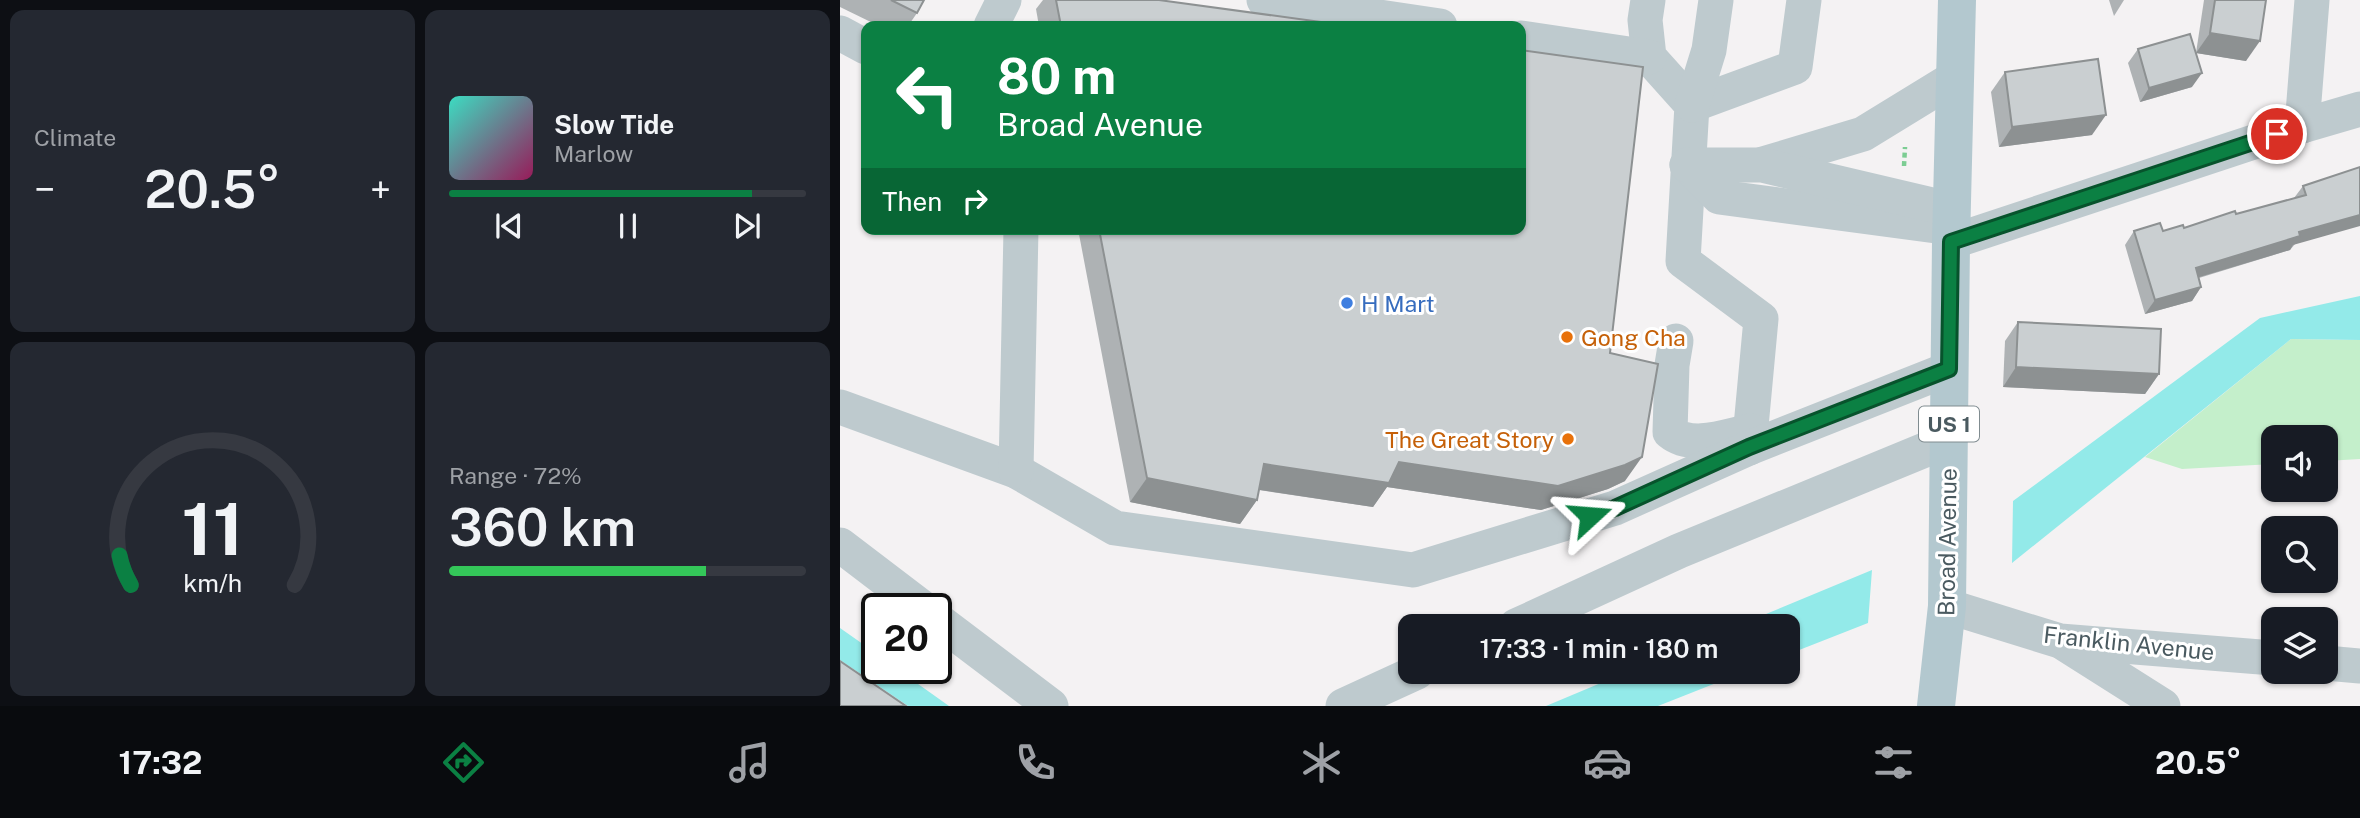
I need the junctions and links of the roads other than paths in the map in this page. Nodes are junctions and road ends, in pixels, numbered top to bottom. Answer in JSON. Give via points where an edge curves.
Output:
{"nodes":[{"id":1,"x":1004,"y":0,"type":"edge"},
{"id":2,"x":1265,"y":0,"type":"edge"},
{"id":3,"x":1648,"y":0,"type":"edge"},
{"id":4,"x":1716,"y":0,"type":"edge"},
{"id":5,"x":1804,"y":0,"type":"edge"},
{"id":6,"x":1957,"y":0,"type":"edge"},
{"id":7,"x":2312,"y":0,"type":"edge"},
{"id":8,"x":994,"y":21,"type":"edge"},
{"id":9,"x":1406,"y":21,"type":"edge"},
{"id":10,"x":840,"y":33,"type":"edge"},
{"id":11,"x":1526,"y":39,"type":"edge"},
{"id":12,"x":861,"y":44,"type":"edge"},
{"id":13,"x":1649,"y":57,"type":"junction"},
{"id":14,"x":1956,"y":77,"type":"junction"},
{"id":15,"x":1692,"y":105,"type":"junction"},
{"id":16,"x":2360,"y":109,"type":"edge"},
{"id":17,"x":2302,"y":125,"type":"junction"},
{"id":18,"x":1687,"y":165,"type":"junction"},
{"id":19,"x":1762,"y":165,"type":"junction"},
{"id":20,"x":1951,"y":227,"type":"junction"},
{"id":21,"x":1021,"y":235,"type":"edge"},
{"id":22,"x":1675,"y":341,"type":"dead end"},
{"id":23,"x":1949,"y":369,"type":"junction"},
{"id":24,"x":840,"y":407,"type":"edge"},
{"id":25,"x":1750,"y":439,"type":"junction"},
{"id":26,"x":1949,"y":440,"type":"junction"},
{"id":27,"x":1016,"y":471,"type":"junction"},
{"id":28,"x":840,"y":545,"type":"edge"},
{"id":29,"x":903,"y":593,"type":"edge"},
{"id":30,"x":1947,"y":606,"type":"junction"},
{"id":31,"x":1542,"y":614,"type":"edge"},
{"id":32,"x":952,"y":631,"type":"edge"},
{"id":33,"x":2060,"y":641,"type":"junction"},
{"id":34,"x":2261,"y":657,"type":"edge"},
{"id":35,"x":2338,"y":664,"type":"edge"},
{"id":36,"x":2360,"y":666,"type":"edge"},
{"id":37,"x":1398,"y":681,"type":"edge"},
{"id":38,"x":1051,"y":706,"type":"edge"},
{"id":39,"x":1343,"y":706,"type":"edge"},
{"id":40,"x":1936,"y":706,"type":"edge"},
{"id":41,"x":2163,"y":706,"type":"edge"}],
"edges":[{"from":1,"to":8,"type":"street"},
{"from":2,"to":9,"type":"street"},
{"from":3,"to":13,"type":"street"},
{"from":4,"to":15,"type":"street","via":[[1709,50]]},
{"from":5,"to":15,"type":"street","via":[[1794,67]]},
{"from":6,"to":14,"type":"main road","name":"Broad Avenue","number":"US 1"},
{"from":7,"to":17,"type":"street"},
{"from":10,"to":12,"type":"street"},
{"from":11,"to":13,"type":"street"},
{"from":13,"to":15,"type":"street"},
{"from":14,"to":19,"type":"street","via":[[1863,134]]},
{"from":14,"to":20,"type":"main road","name":"Broad Avenue","number":"US 1"},
{"from":15,"to":18,"type":"street"},
{"from":16,"to":17,"type":"street"},
{"from":17,"to":20,"type":"street"},
{"from":18,"to":19,"type":"street"},
{"from":18,"to":20,"type":"street","via":[[1718,197]]},
{"from":18,"to":25,"type":"street","via":[[1682,261],[1760,319]]},
{"from":19,"to":20,"type":"street"},
{"from":20,"to":23,"type":"main road","name":"Broad Avenue","number":"US 1"},
{"from":21,"to":27,"type":"street"},
{"from":22,"to":25,"type":"street","via":[[1670,432],[1678,439]]},
{"from":23,"to":25,"type":"street"},
{"from":23,"to":26,"type":"main road","name":"Broad Avenue","number":"US 1"},
{"from":24,"to":27,"type":"street"},
{"from":25,"to":27,"type":"street","via":[[1615,508],[1413,570],[1115,528]]},
{"from":26,"to":30,"type":"main road","name":"Broad Avenue","number":"US 1"},
{"from":26,"to":31,"type":"street","via":[[1679,551]]},
{"from":28,"to":29,"type":"street"},
{"from":30,"to":33,"type":"street","name":"Franklin Avenue"},
{"from":30,"to":40,"type":"main road","name":"Broad Avenue","number":"US 1"},
{"from":32,"to":38,"type":"street"},
{"from":33,"to":34,"type":"street","name":"Franklin Avenue"},
{"from":33,"to":41,"type":"street"},
{"from":35,"to":36,"type":"street"},
{"from":37,"to":39,"type":"street"}]}
